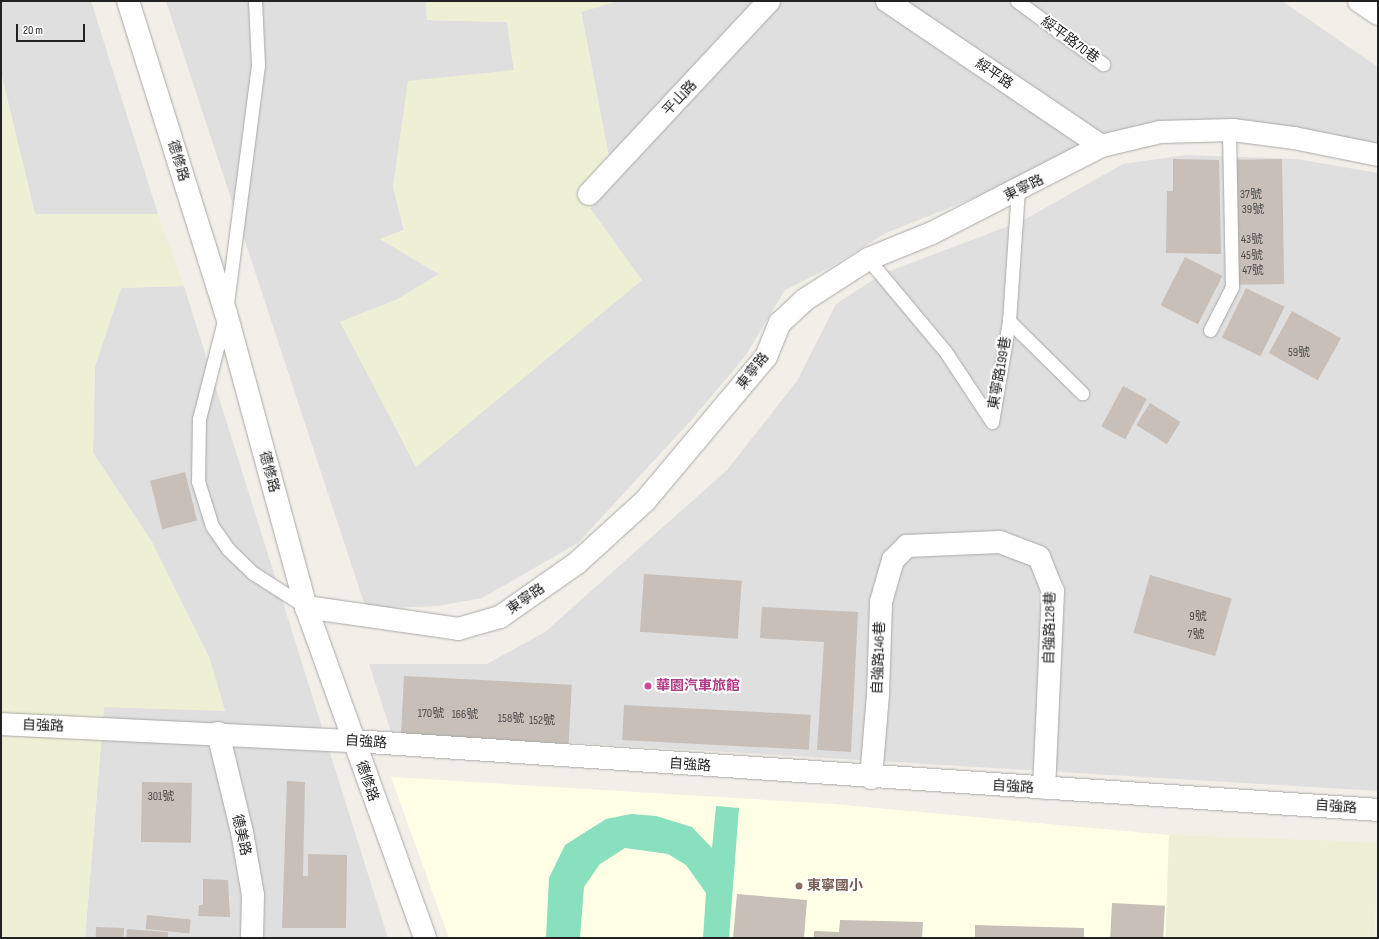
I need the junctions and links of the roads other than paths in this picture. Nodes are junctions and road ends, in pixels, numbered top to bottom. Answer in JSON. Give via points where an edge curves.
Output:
{"nodes":[{"id":1,"x":128,"y":1,"type":"edge"},
{"id":2,"x":255,"y":1,"type":"edge"},
{"id":3,"x":769,"y":1,"type":"edge"},
{"id":4,"x":887,"y":1,"type":"edge"},
{"id":5,"x":1017,"y":1,"type":"edge"},
{"id":6,"x":1359,"y":1,"type":"edge"},
{"id":7,"x":1378,"y":14,"type":"edge"},
{"id":8,"x":1103,"y":64,"type":"dead end"},
{"id":9,"x":1228,"y":130,"type":"junction"},
{"id":10,"x":1101,"y":146,"type":"junction"},
{"id":11,"x":1378,"y":155,"type":"edge"},
{"id":12,"x":1018,"y":190,"type":"junction"},
{"id":13,"x":590,"y":194,"type":"dead end"},
{"id":14,"x":868,"y":259,"type":"junction"},
{"id":15,"x":226,"y":313,"type":"junction"},
{"id":16,"x":1009,"y":321,"type":"junction"},
{"id":17,"x":1210,"y":330,"type":"dead end"},
{"id":18,"x":1082,"y":393,"type":"dead end"},
{"id":19,"x":907,"y":546,"type":"joint"},
{"id":20,"x":306,"y":607,"type":"junction"},
{"id":21,"x":1,"y":724,"type":"edge"},
{"id":22,"x":218,"y":733,"type":"junction"},
{"id":23,"x":354,"y":741,"type":"junction"},
{"id":24,"x":871,"y":778,"type":"junction"},
{"id":25,"x":1044,"y":788,"type":"junction"},
{"id":26,"x":1378,"y":810,"type":"edge"},
{"id":27,"x":252,"y":938,"type":"edge"},
{"id":28,"x":425,"y":938,"type":"edge"}],
"edges":[{"from":1,"to":15,"type":"street","name":"德修路"},
{"from":2,"to":15,"type":"lane","via":[[258,65]]},
{"from":3,"to":13,"type":"street","name":"平山路"},
{"from":4,"to":10,"type":"street","name":"綏平路"},
{"from":5,"to":8,"type":"lane","name":"綏平路70巷"},
{"from":6,"to":7,"type":"street"},
{"from":9,"to":10,"type":"street","name":"東寧路","via":[[1160,132]]},
{"from":9,"to":11,"type":"street","name":"東寧路","via":[[1294,138]]},
{"from":9,"to":17,"type":"lane","via":[[1232,287]]},
{"from":10,"to":12,"type":"street","name":"東寧路"},
{"from":12,"to":14,"type":"street","name":"東寧路","via":[[932,233]]},
{"from":12,"to":16,"type":"lane","name":"東寧路199巷"},
{"from":14,"to":16,"type":"lane","name":"東寧路199巷","via":[[945,351],[992,422]]},
{"from":14,"to":20,"type":"street","name":"東寧路","via":[[806,299],[780,323],[766,357],[646,501],[577,564],[500,617],[458,629]]},
{"from":15,"to":20,"type":"street","name":"德修路"},
{"from":15,"to":20,"type":"lane","via":[[200,419],[198,481],[212,526],[228,549],[253,573]]},
{"from":16,"to":18,"type":"lane"},
{"from":19,"to":24,"type":"street","name":"自強路146巷","via":[[893,560],[881,602],[878,694]]},
{"from":19,"to":25,"type":"street","name":"自強路128巷","via":[[1000,542],[1039,557],[1053,591]]},
{"from":20,"to":23,"type":"street","name":"德修路"},
{"from":21,"to":22,"type":"street","name":"自強路"},
{"from":22,"to":23,"type":"street","name":"自強路"},
{"from":22,"to":27,"type":"street","name":"德美路","via":[[242,832],[253,895]]},
{"from":23,"to":24,"type":"street","name":"自強路"},
{"from":23,"to":28,"type":"street","name":"德修路"},
{"from":24,"to":25,"type":"street","name":"自強路"},
{"from":25,"to":26,"type":"street","name":"自強路"}]}
